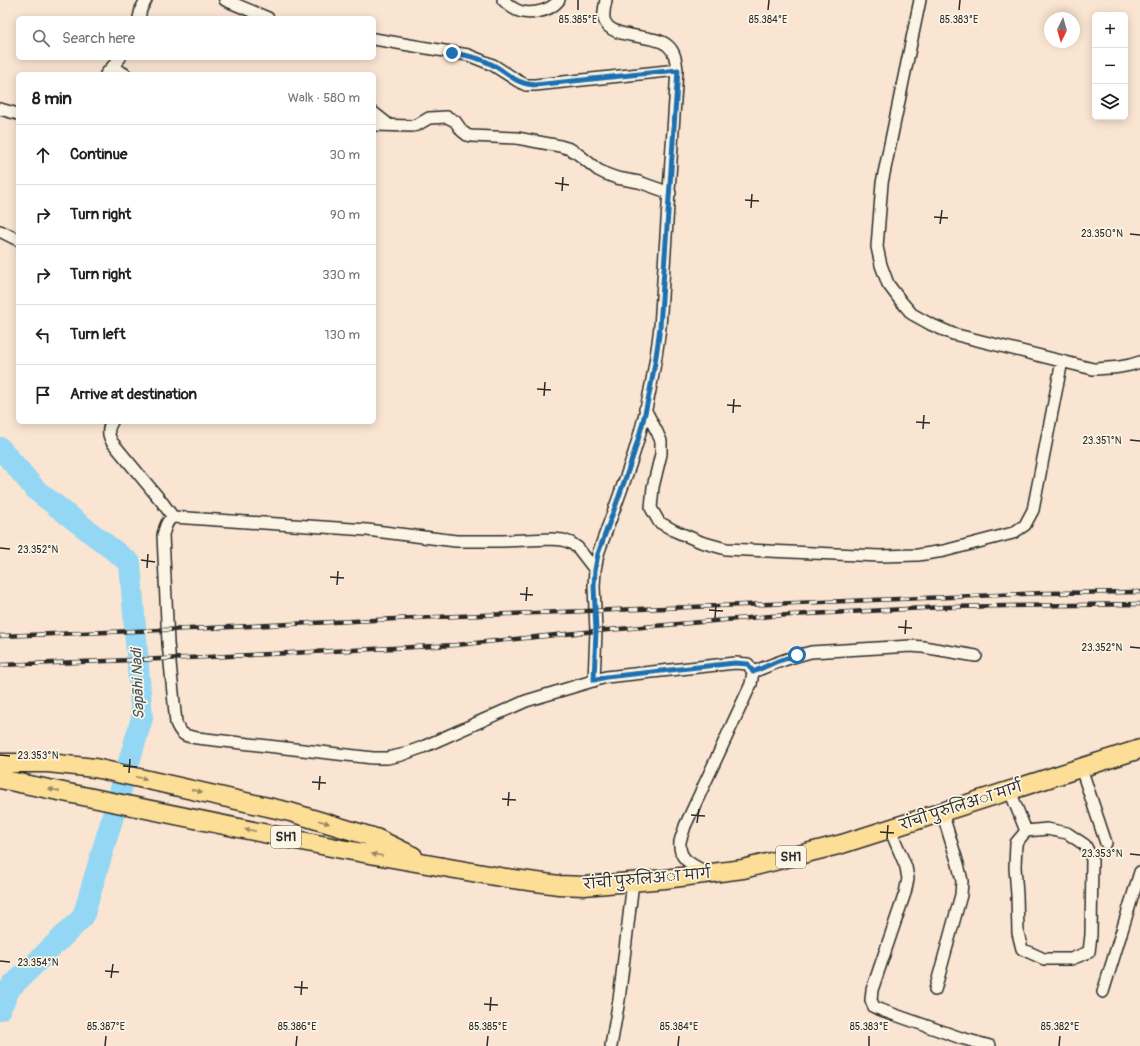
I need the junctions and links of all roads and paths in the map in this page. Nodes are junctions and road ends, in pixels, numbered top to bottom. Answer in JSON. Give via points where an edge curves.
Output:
{"nodes":[{"id":1,"x":146,"y":0,"type":"edge"},
{"id":2,"x":225,"y":0,"type":"edge"},
{"id":3,"x":503,"y":0,"type":"edge"},
{"id":4,"x":559,"y":0,"type":"edge"},
{"id":5,"x":606,"y":0,"type":"edge"},
{"id":6,"x":920,"y":0,"type":"edge"},
{"id":7,"x":140,"y":16,"type":"edge"},
{"id":8,"x":263,"y":16,"type":"edge"},
{"id":9,"x":376,"y":39,"type":"edge"},
{"id":10,"x":118,"y":60,"type":"edge"},
{"id":11,"x":678,"y":70,"type":"junction"},
{"id":12,"x":109,"y":71,"type":"edge"},
{"id":13,"x":0,"y":110,"type":"edge"},
{"id":14,"x":16,"y":114,"type":"edge"},
{"id":15,"x":376,"y":115,"type":"edge"},
{"id":16,"x":376,"y":125,"type":"edge"},
{"id":17,"x":389,"y":126,"type":"junction"},
{"id":18,"x":670,"y":193,"type":"junction"},
{"id":19,"x":0,"y":232,"type":"edge"},
{"id":20,"x":16,"y":239,"type":"edge"},
{"id":21,"x":1062,"y":361,"type":"junction"},
{"id":22,"x":1140,"y":362,"type":"edge"},
{"id":23,"x":645,"y":409,"type":"junction"},
{"id":24,"x":110,"y":424,"type":"edge"},
{"id":25,"x":173,"y":517,"type":"junction"},
{"id":26,"x":595,"y":570,"type":"junction"},
{"id":27,"x":976,"y":656,"type":"dead end"},
{"id":28,"x":753,"y":672,"type":"junction"},
{"id":29,"x":594,"y":680,"type":"junction"},
{"id":30,"x":1140,"y":749,"type":"edge"},
{"id":31,"x":0,"y":763,"type":"edge"},
{"id":32,"x":1081,"y":768,"type":"junction"},
{"id":33,"x":0,"y":779,"type":"edge"},
{"id":34,"x":1010,"y":791,"type":"junction"},
{"id":35,"x":942,"y":812,"type":"junction"},
{"id":36,"x":890,"y":828,"type":"junction"},
{"id":37,"x":1026,"y":831,"type":"junction"},
{"id":38,"x":1106,"y":843,"type":"dead end"},
{"id":39,"x":429,"y":864,"type":"junction"},
{"id":40,"x":1140,"y":872,"type":"edge"},
{"id":41,"x":708,"y":873,"type":"junction"},
{"id":42,"x":633,"y":882,"type":"junction"},
{"id":43,"x":935,"y":990,"type":"dead end"},
{"id":44,"x":1103,"y":992,"type":"dead end"},
{"id":45,"x":960,"y":1042,"type":"edge"},
{"id":46,"x":612,"y":1046,"type":"edge"},
{"id":47,"x":990,"y":1046,"type":"edge"}],
"edges":[{"from":1,"to":7,"type":"street"},
{"from":2,"to":8,"type":"street"},
{"from":3,"to":4,"type":"street","via":[[513,8],[530,12],[551,8]]},
{"from":5,"to":11,"type":"street","via":[[604,18],[608,27],[616,32],[656,40],[667,45],[674,53]]},
{"from":6,"to":21,"type":"street","via":[[882,183],[877,247],[888,284],[912,314],[930,324],[953,334]]},
{"from":9,"to":11,"type":"street","via":[[478,59],[526,85]]},
{"from":10,"to":12,"type":"street"},
{"from":11,"to":18,"type":"street"},
{"from":13,"to":14,"type":"street"},
{"from":15,"to":17,"type":"street"},
{"from":16,"to":17,"type":"street"},
{"from":17,"to":18,"type":"street","via":[[412,126],[429,118],[448,117],[455,120],[467,135],[517,138],[560,146],[570,149],[606,174]]},
{"from":18,"to":23,"type":"street","via":[[660,327],[656,360]]},
{"from":19,"to":20,"type":"street"},
{"from":21,"to":22,"type":"street","via":[[1093,369],[1116,368]]},
{"from":21,"to":23,"type":"street","via":[[1033,510],[1025,525],[1013,533],[918,555],[880,556],[726,549],[675,531],[659,522],[651,508],[661,441]]},
{"from":23,"to":26,"type":"street","via":[[634,452],[598,554]]},
{"from":24,"to":25,"type":"street","via":[[108,432],[112,442]]},
{"from":25,"to":26,"type":"street","via":[[367,530],[456,540],[563,540],[578,548]]},
{"from":25,"to":29,"type":"street","via":[[165,526],[163,535],[168,643],[176,723],[185,736],[387,758],[423,747],[526,701]]},
{"from":26,"to":29,"type":"street"},
{"from":27,"to":28,"type":"street","via":[[923,647],[877,647],[811,652],[778,661]]},
{"from":28,"to":29,"type":"street","via":[[748,664],[735,663]]},
{"from":28,"to":41,"type":"street","via":[[751,684],[680,841],[681,854],[686,860]]},
{"from":30,"to":32,"type":"main road","name":"रांची पुरुलिअा मार्ग","number":"SH1"},
{"from":31,"to":39,"type":"main road","number":"SH1","one_way":true,"via":[[48,763],[94,768],[290,812],[369,835]]},
{"from":32,"to":34,"type":"main road","name":"रांची पुरुलिअा मार्ग","number":"SH1"},
{"from":32,"to":38,"type":"street"},
{"from":39,"to":33,"type":"main road","name":"रांची पुरुलिअा मार्ग","number":"SH1","one_way":true,"via":[[341,849]]},
{"from":34,"to":35,"type":"main road","name":"रांची पुरुलिअा मार्ग","number":"SH1"},
{"from":34,"to":37,"type":"street"},
{"from":35,"to":36,"type":"main road","name":"रांची पुरुलिअा मार्ग","number":"SH1"},
{"from":35,"to":43,"type":"street","via":[[962,881],[961,895]]},
{"from":36,"to":41,"type":"main road","name":"रांची पुरुलिअा मार्ग","number":"SH1","via":[[842,844],[743,869]]},
{"from":36,"to":45,"type":"street","via":[[906,867],[908,879],[870,1000],[874,1007]]},
{"from":37,"to":37,"type":"street","via":[[1047,829],[1067,833],[1085,845],[1092,859],[1089,952],[1071,959],[1044,959],[1022,949],[1018,933],[1015,867],[1016,843]]},
{"from":39,"to":42,"type":"main road","name":"रांची पुरुलिअा मार्ग","number":"SH1","via":[[559,885],[584,886]]},
{"from":40,"to":44,"type":"street"},
{"from":41,"to":42,"type":"main road","name":"रांची पुरुलिअा मार्ग","number":"SH1"},
{"from":42,"to":46,"type":"street"},
{"from":45,"to":47,"type":"street"}]}
